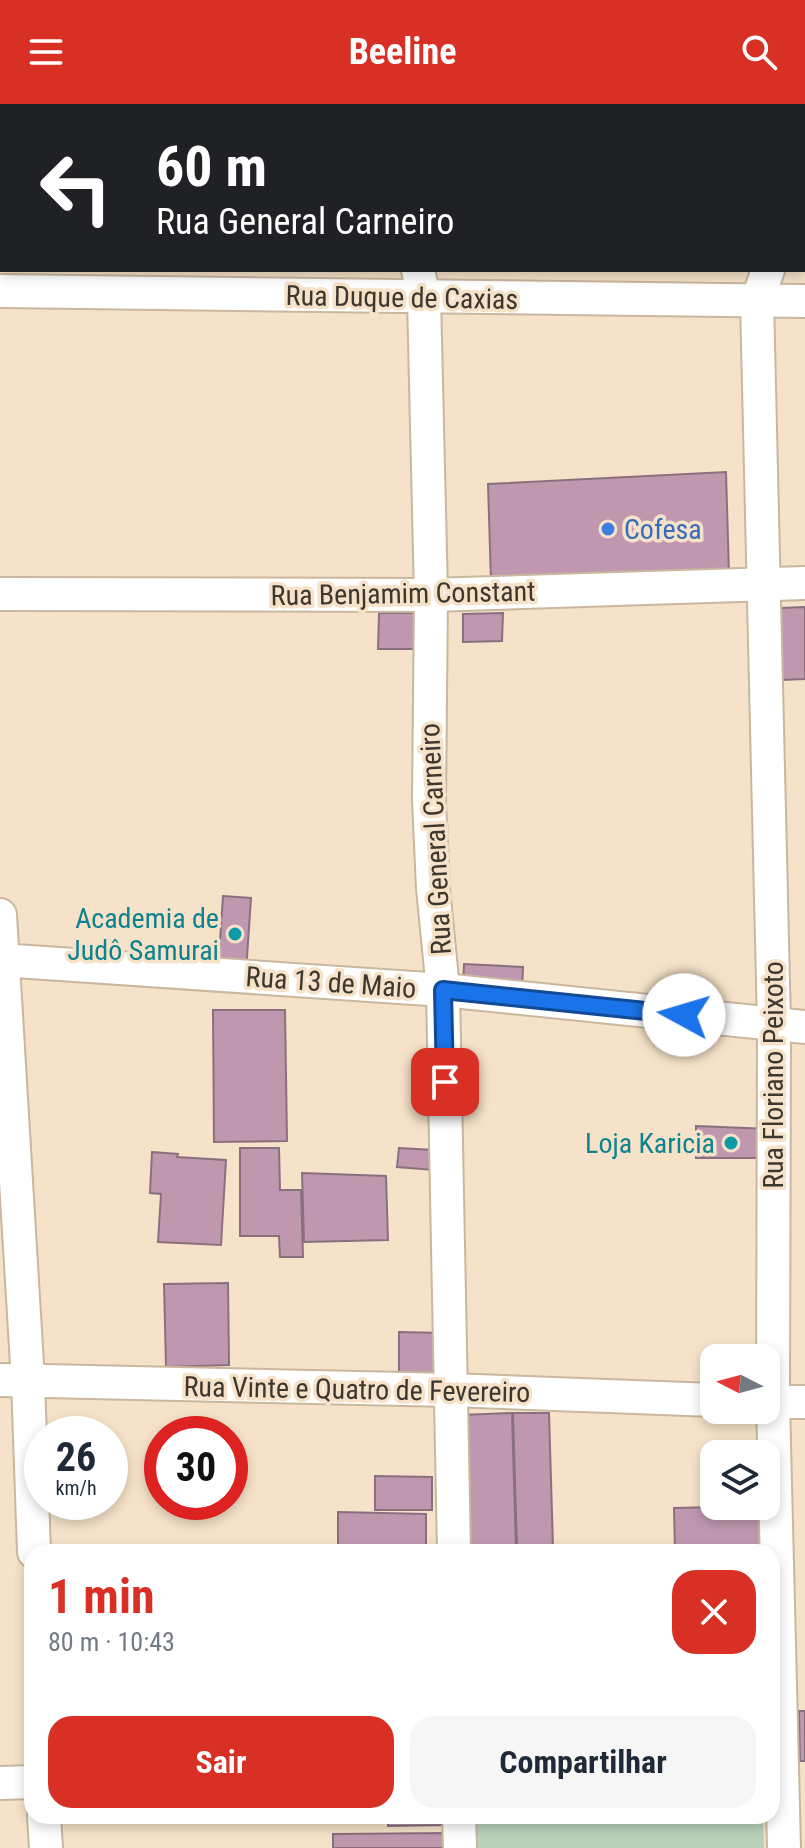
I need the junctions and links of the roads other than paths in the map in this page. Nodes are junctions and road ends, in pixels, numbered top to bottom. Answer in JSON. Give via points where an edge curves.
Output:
{"nodes":[{"id":1,"x":767,"y":272,"type":"edge"},
{"id":2,"x":421,"y":284,"type":"edge"},
{"id":3,"x":0,"y":291,"type":"edge"},
{"id":4,"x":757,"y":301,"type":"junction"},
{"id":5,"x":805,"y":301,"type":"edge"},
{"id":6,"x":805,"y":583,"type":"edge"},
{"id":7,"x":765,"y":584,"type":"junction"},
{"id":8,"x":0,"y":594,"type":"edge"},
{"id":9,"x":431,"y":595,"type":"junction"},
{"id":10,"x":0,"y":915,"type":"edge"},
{"id":11,"x":1,"y":960,"type":"edge"},
{"id":12,"x":443,"y":990,"type":"junction"},
{"id":13,"x":790,"y":1026,"type":"edge"},
{"id":14,"x":772,"y":1344,"type":"edge"},
{"id":15,"x":14,"y":1381,"type":"edge"},
{"id":16,"x":451,"y":1390,"type":"junction"},
{"id":17,"x":700,"y":1399,"type":"edge"},
{"id":18,"x":780,"y":1402,"type":"edge"},
{"id":19,"x":805,"y":1402,"type":"edge"},
{"id":20,"x":770,"y":1424,"type":"edge"},
{"id":21,"x":33,"y":1544,"type":"edge"},
{"id":22,"x":454,"y":1544,"type":"edge"},
{"id":23,"x":775,"y":1544,"type":"edge"},
{"id":24,"x":780,"y":1645,"type":"edge"},
{"id":25,"x":786,"y":1778,"type":"edge"},
{"id":26,"x":24,"y":1782,"type":"edge"},
{"id":27,"x":0,"y":1783,"type":"edge"},
{"id":28,"x":44,"y":1824,"type":"edge"},
{"id":29,"x":459,"y":1824,"type":"edge"},
{"id":30,"x":46,"y":1848,"type":"edge"},
{"id":31,"x":460,"y":1848,"type":"edge"},
{"id":32,"x":784,"y":1848,"type":"edge"}],
"edges":[{"from":1,"to":4,"type":"street"},
{"from":2,"to":3,"type":"street","name":"Rua Duque de Caxias"},
{"from":2,"to":4,"type":"street","name":"Rua Duque de Caxias"},
{"from":2,"to":9,"type":"street","name":"Rua General Carneiro"},
{"from":4,"to":5,"type":"street","name":"Rua Duque de Caxias"},
{"from":4,"to":7,"type":"street","name":"Rua Floriano Peixoto"},
{"from":6,"to":7,"type":"street","name":"Rua Benjamim Constant"},
{"from":7,"to":9,"type":"street","name":"Rua Benjamim Constant"},
{"from":7,"to":13,"type":"street","name":"Rua Floriano Peixoto"},
{"from":8,"to":9,"type":"street","name":"Rua Benjamim Constant"},
{"from":9,"to":12,"type":"street","name":"Rua General Carneiro","via":[[429,800]]},
{"from":10,"to":11,"type":"street"},
{"from":11,"to":12,"type":"street","name":"Rua 13 de Maio"},
{"from":11,"to":15,"type":"street"},
{"from":12,"to":13,"type":"street","name":"Rua 13 de Maio"},
{"from":12,"to":16,"type":"street","name":"Rua General Carneiro"},
{"from":13,"to":14,"type":"street","name":"Rua Floriano Peixoto"},
{"from":15,"to":16,"type":"street","name":"Rua Vinte e Quatro de Fevereiro"},
{"from":15,"to":21,"type":"street"},
{"from":16,"to":17,"type":"street","name":"Rua Vinte e Quatro de Fevereiro"},
{"from":16,"to":22,"type":"street","name":"Rua General Carneiro"},
{"from":18,"to":19,"type":"street"},
{"from":20,"to":23,"type":"street","name":"Rua Floriano Peixoto"},
{"from":24,"to":25,"type":"street","name":"Rua Floriano Peixoto"},
{"from":25,"to":32,"type":"street","name":"Rua Floriano Peixoto"},
{"from":26,"to":27,"type":"street"},
{"from":28,"to":30,"type":"street"},
{"from":29,"to":31,"type":"street"}]}
